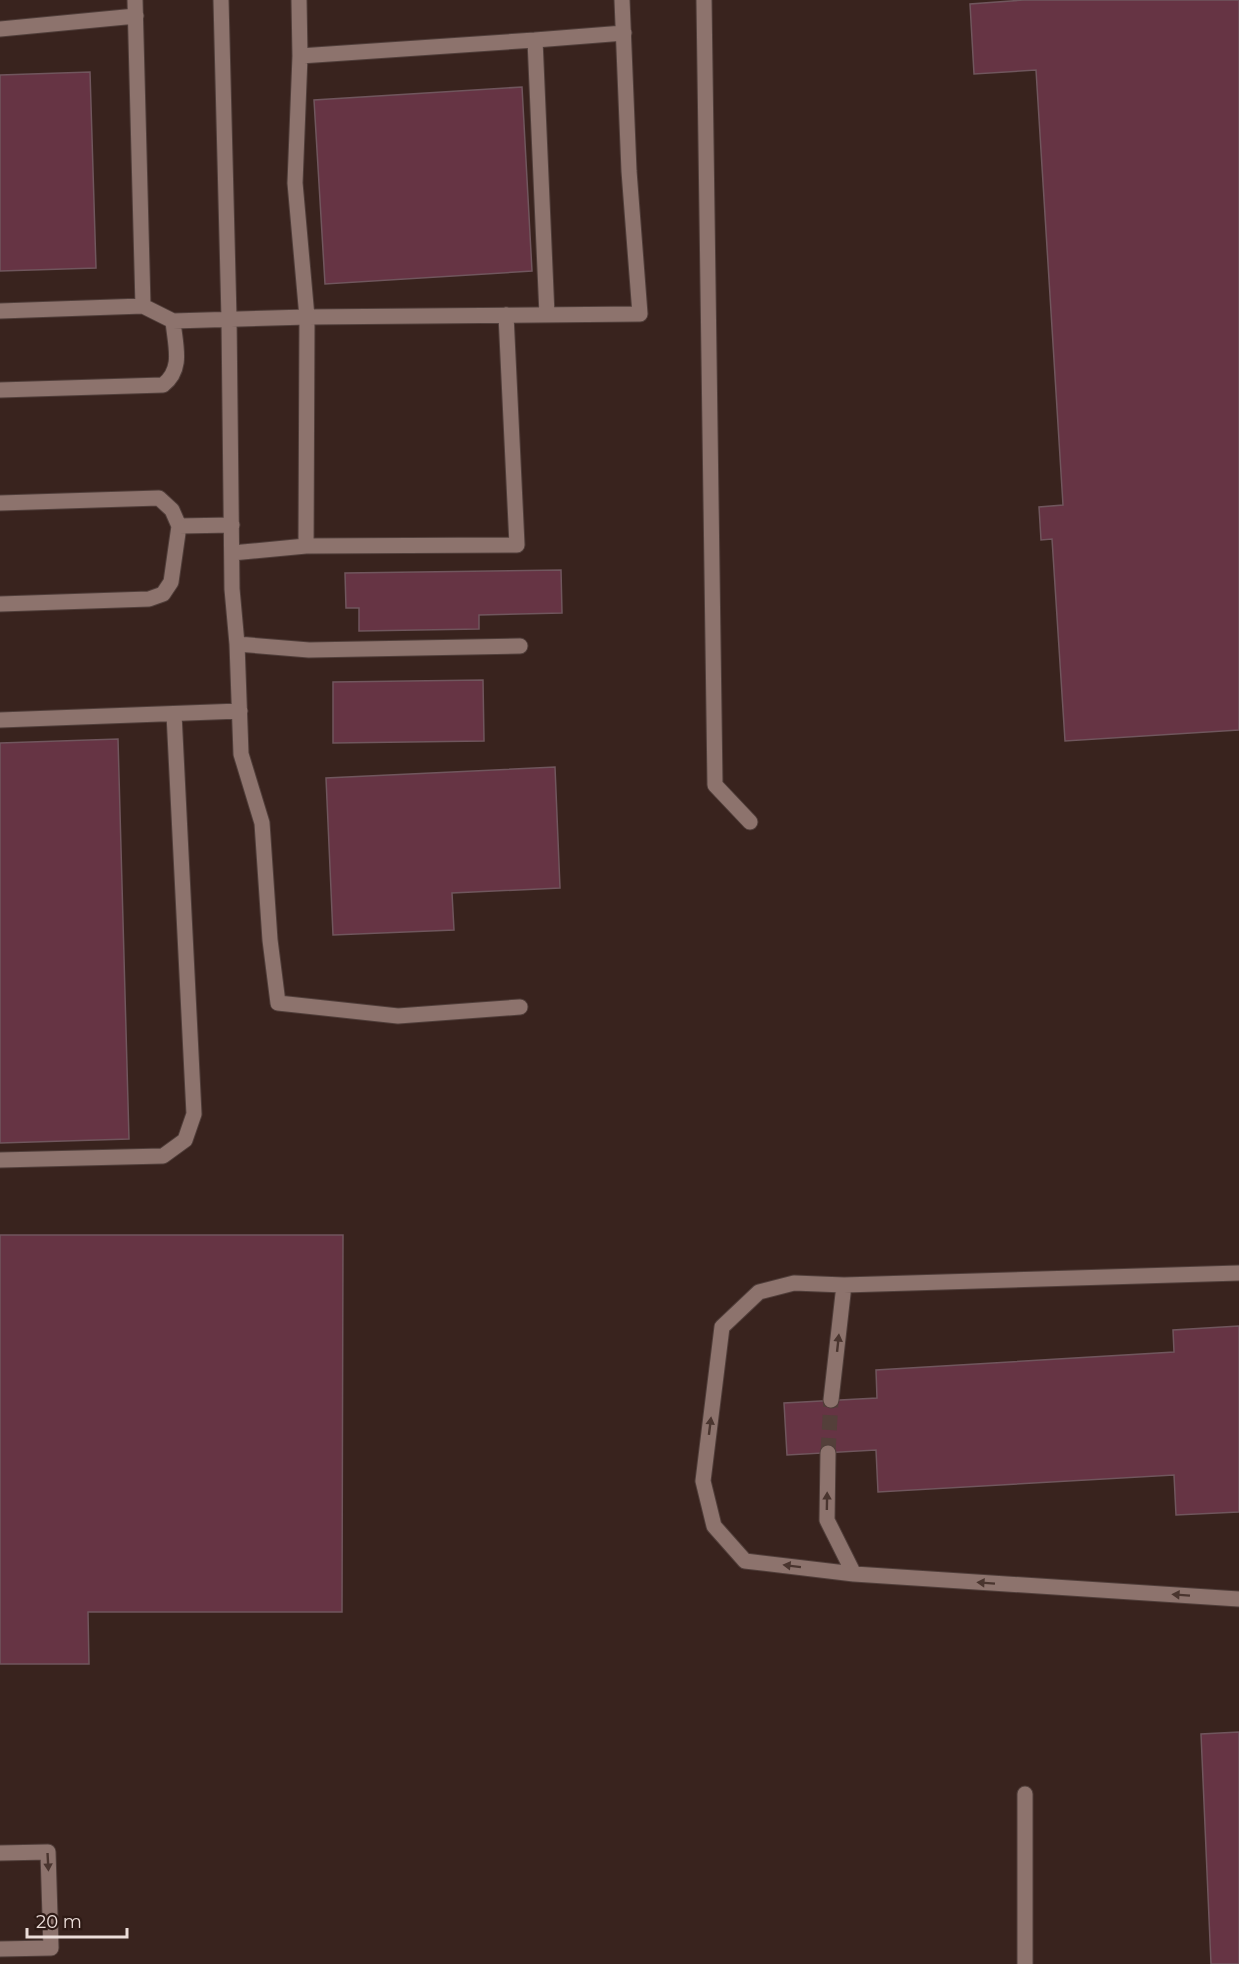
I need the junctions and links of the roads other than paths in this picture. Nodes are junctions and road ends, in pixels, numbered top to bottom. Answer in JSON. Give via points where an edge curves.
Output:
{"nodes":[{"id":1,"x":135,"y":0,"type":"edge"},
{"id":2,"x":221,"y":0,"type":"edge"},
{"id":3,"x":299,"y":0,"type":"edge"},
{"id":4,"x":622,"y":0,"type":"edge"},
{"id":5,"x":704,"y":0,"type":"edge"},
{"id":6,"x":136,"y":16,"type":"junction"},
{"id":7,"x":0,"y":29,"type":"edge"},
{"id":8,"x":624,"y":33,"type":"junction"},
{"id":9,"x":535,"y":40,"type":"junction"},
{"id":10,"x":300,"y":56,"type":"junction"},
{"id":11,"x":143,"y":306,"type":"junction"},
{"id":12,"x":0,"y":311,"type":"edge"},
{"id":13,"x":506,"y":315,"type":"junction"},
{"id":14,"x":547,"y":315,"type":"junction"},
{"id":15,"x":308,"y":317,"type":"junction"},
{"id":16,"x":229,"y":318,"type":"junction"},
{"id":17,"x":173,"y":321,"type":"junction"},
{"id":18,"x":0,"y":390,"type":"edge"},
{"id":19,"x":0,"y":503,"type":"edge"},
{"id":20,"x":232,"y":525,"type":"junction"},
{"id":21,"x":178,"y":526,"type":"junction"},
{"id":22,"x":306,"y":546,"type":"junction"},
{"id":23,"x":232,"y":553,"type":"junction"},
{"id":24,"x":0,"y":604,"type":"edge"},
{"id":25,"x":237,"y":644,"type":"junction"},
{"id":26,"x":520,"y":646,"type":"dead end"},
{"id":27,"x":240,"y":711,"type":"junction"},
{"id":28,"x":174,"y":714,"type":"junction"},
{"id":29,"x":0,"y":720,"type":"edge"},
{"id":30,"x":750,"y":822,"type":"dead end"},
{"id":31,"x":520,"y":1007,"type":"dead end"},
{"id":32,"x":0,"y":1160,"type":"edge"},
{"id":33,"x":1239,"y":1273,"type":"edge"},
{"id":34,"x":844,"y":1285,"type":"junction"},
{"id":35,"x":831,"y":1400,"type":"tunnel mouth"},
{"id":36,"x":828,"y":1453,"type":"tunnel mouth"},
{"id":37,"x":854,"y":1574,"type":"junction"},
{"id":38,"x":1239,"y":1599,"type":"edge"},
{"id":39,"x":1025,"y":1794,"type":"dead end"},
{"id":40,"x":0,"y":1853,"type":"edge"},
{"id":41,"x":0,"y":1949,"type":"edge"},
{"id":42,"x":1025,"y":1964,"type":"edge"}],
"edges":[{"from":1,"to":6,"type":"lane"},
{"from":2,"to":16,"type":"lane"},
{"from":3,"to":10,"type":"lane"},
{"from":4,"to":8,"type":"lane"},
{"from":5,"to":30,"type":"lane","via":[[715,784]]},
{"from":6,"to":7,"type":"lane"},
{"from":6,"to":11,"type":"lane"},
{"from":8,"to":9,"type":"lane"},
{"from":8,"to":14,"type":"lane","via":[[640,314]]},
{"from":9,"to":10,"type":"lane"},
{"from":9,"to":14,"type":"lane"},
{"from":10,"to":15,"type":"lane","via":[[295,183]]},
{"from":11,"to":12,"type":"lane"},
{"from":11,"to":17,"type":"lane"},
{"from":13,"to":14,"type":"lane"},
{"from":13,"to":15,"type":"lane"},
{"from":13,"to":22,"type":"lane","via":[[517,545]]},
{"from":15,"to":16,"type":"lane"},
{"from":15,"to":22,"type":"lane"},
{"from":16,"to":17,"type":"lane"},
{"from":16,"to":20,"type":"lane"},
{"from":17,"to":18,"type":"lane","via":[[177,366],[173,377],[163,385]]},
{"from":19,"to":21,"type":"lane","via":[[159,498],[172,510]]},
{"from":20,"to":21,"type":"lane"},
{"from":20,"to":23,"type":"lane"},
{"from":21,"to":24,"type":"lane","via":[[171,582],[163,594],[149,599]]},
{"from":22,"to":23,"type":"lane"},
{"from":23,"to":25,"type":"lane"},
{"from":25,"to":26,"type":"lane","via":[[309,650]]},
{"from":25,"to":27,"type":"lane"},
{"from":27,"to":28,"type":"lane"},
{"from":27,"to":31,"type":"lane","via":[[241,754],[262,824],[278,1003],[398,1016]]},
{"from":28,"to":29,"type":"lane"},
{"from":28,"to":32,"type":"lane","via":[[194,1114],[185,1140],[163,1156]]},
{"from":33,"to":34,"type":"lane"},
{"from":35,"to":34,"type":"lane","one_way":true},
{"from":37,"to":34,"type":"lane","one_way":true,"via":[[745,1561],[714,1526],[703,1481],[722,1327],[759,1292],[794,1283]]},
{"from":37,"to":36,"type":"lane","one_way":true,"via":[[827,1520]]},
{"from":38,"to":37,"type":"lane","one_way":true},
{"from":39,"to":42,"type":"lane"},
{"from":40,"to":41,"type":"lane","one_way":true,"via":[[48,1852],[51,1948]]}]}
